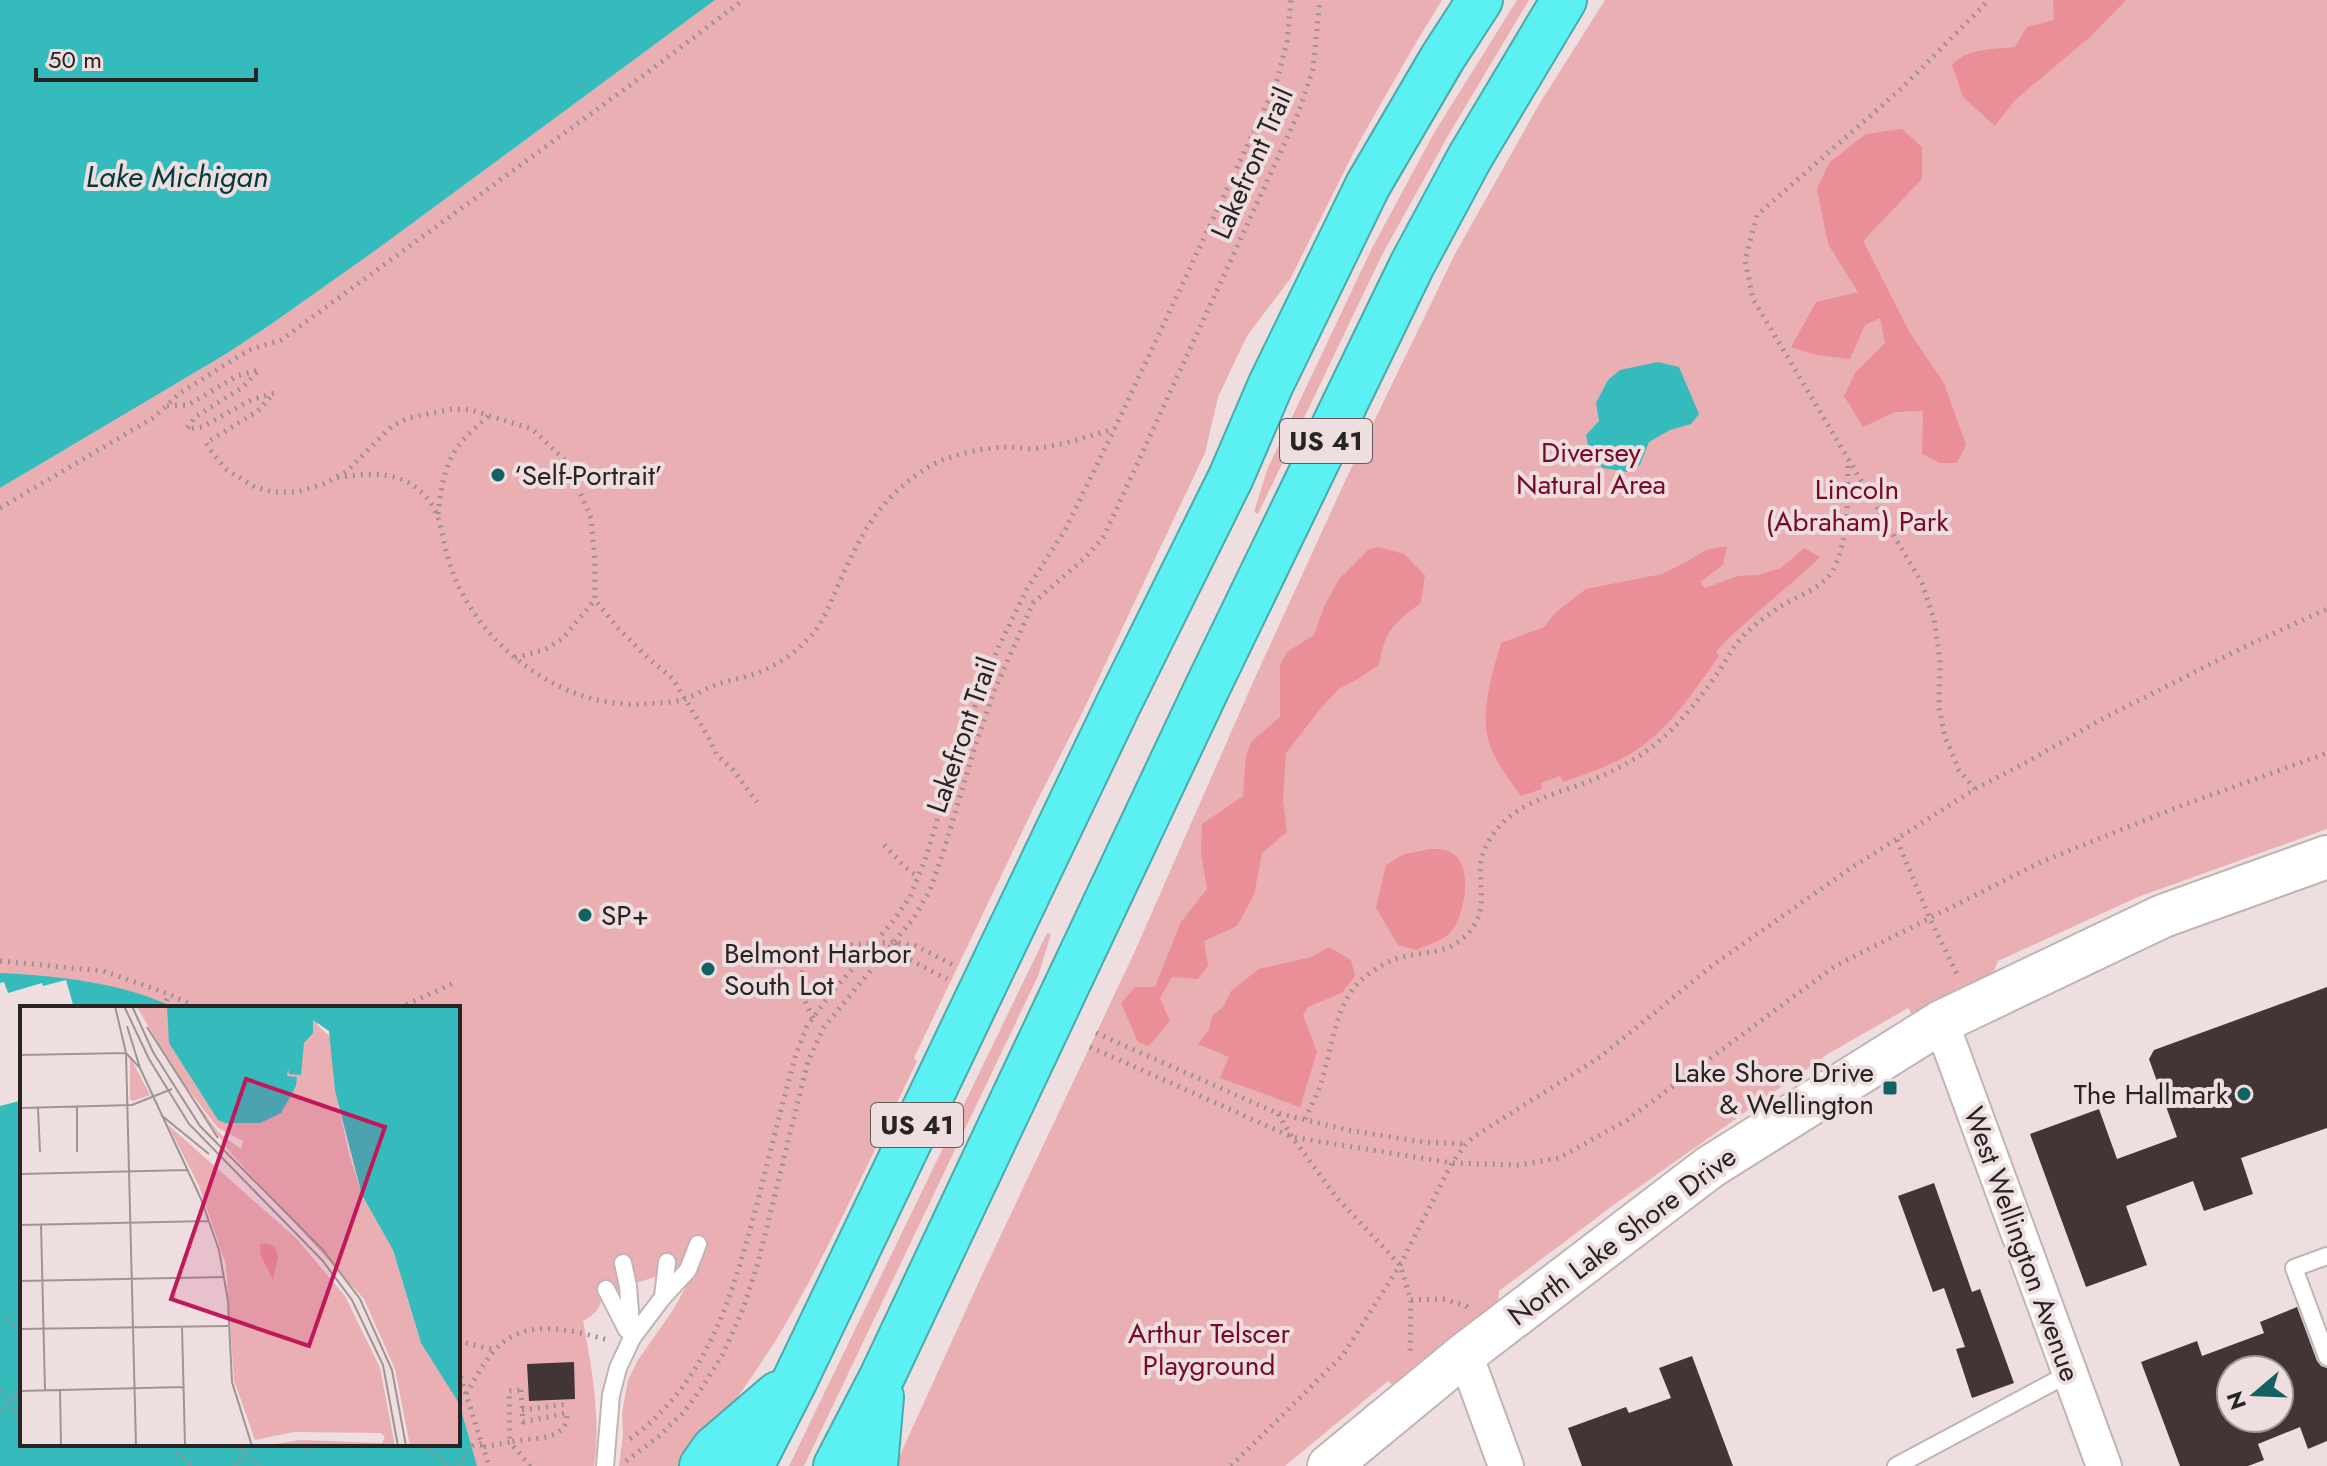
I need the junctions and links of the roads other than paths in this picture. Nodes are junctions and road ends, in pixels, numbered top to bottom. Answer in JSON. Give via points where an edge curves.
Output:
{"nodes":[{"id":1,"x":1480,"y":0,"type":"edge"},
{"id":2,"x":1564,"y":0,"type":"edge"},
{"id":3,"x":2327,"y":857,"type":"edge"},
{"id":4,"x":1941,"y":1022,"type":"junction"},
{"id":5,"x":698,"y":1244,"type":"dead end"},
{"id":6,"x":2327,"y":1256,"type":"edge"},
{"id":7,"x":667,"y":1262,"type":"dead end"},
{"id":8,"x":623,"y":1263,"type":"dead end"},
{"id":9,"x":606,"y":1289,"type":"dead end"},
{"id":10,"x":663,"y":1297,"type":"junction"},
{"id":11,"x":630,"y":1342,"type":"junction"},
{"id":12,"x":1465,"y":1354,"type":"junction"},
{"id":13,"x":2327,"y":1357,"type":"edge"},
{"id":14,"x":2070,"y":1373,"type":"junction"},
{"id":15,"x":883,"y":1375,"type":"junction"},
{"id":16,"x":795,"y":1380,"type":"junction"},
{"id":17,"x":605,"y":1466,"type":"edge"},
{"id":18,"x":702,"y":1466,"type":"edge"},
{"id":19,"x":751,"y":1466,"type":"edge"},
{"id":20,"x":836,"y":1466,"type":"edge"},
{"id":21,"x":875,"y":1466,"type":"edge"},
{"id":22,"x":1329,"y":1466,"type":"edge"},
{"id":23,"x":1506,"y":1466,"type":"edge"},
{"id":24,"x":1896,"y":1466,"type":"edge"},
{"id":25,"x":2104,"y":1466,"type":"edge"}],
"edges":[{"from":1,"to":16,"type":"highway","number":"US 41","via":[[1368,185]]},
{"from":2,"to":15,"type":"highway","number":"US 41","via":[[1412,265]]},
{"from":3,"to":4,"type":"street","name":"North Lake Shore Drive","via":[[2163,916]]},
{"from":4,"to":12,"type":"street","name":"North Lake Shore Drive","via":[[1710,1167]]},
{"from":4,"to":14,"type":"street","name":"West Wellington Avenue"},
{"from":5,"to":10,"type":"lane","via":[[688,1270]]},
{"from":6,"to":13,"type":"lane","via":[[2294,1268]]},
{"from":7,"to":10,"type":"lane"},
{"from":8,"to":11,"type":"lane"},
{"from":9,"to":11,"type":"lane"},
{"from":10,"to":11,"type":"lane"},
{"from":11,"to":17,"type":"lane","via":[[611,1395]]},
{"from":12,"to":22,"type":"street","name":"North Lake Shore Drive"},
{"from":12,"to":23,"type":"street"},
{"from":14,"to":24,"type":"lane"},
{"from":14,"to":25,"type":"street","name":"West Wellington Avenue"},
{"from":15,"to":20,"type":"highway","number":"US 41"},
{"from":15,"to":21,"type":"highway"},
{"from":16,"to":18,"type":"highway","via":[[714,1449]]},
{"from":16,"to":19,"type":"highway","number":"US 41"}]}
